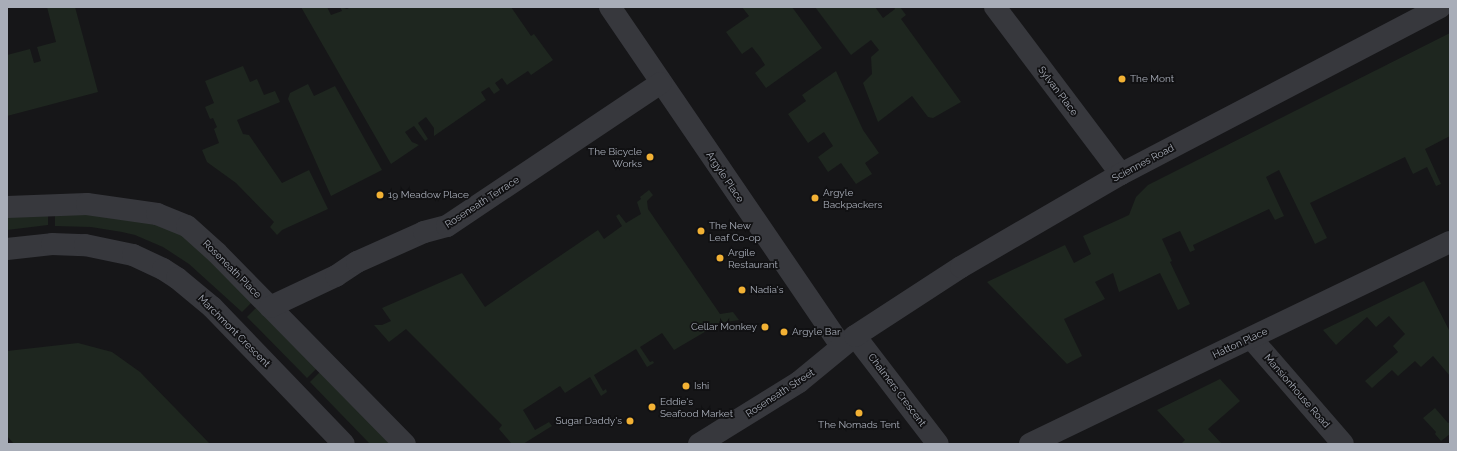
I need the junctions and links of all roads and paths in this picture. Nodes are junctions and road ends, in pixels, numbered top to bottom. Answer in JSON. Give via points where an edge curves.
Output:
{"nodes":[{"id":1,"x":610,"y":7,"type":"edge"},
{"id":2,"x":996,"y":7,"type":"edge"},
{"id":3,"x":1440,"y":7,"type":"edge"},
{"id":4,"x":661,"y":83,"type":"junction"},
{"id":5,"x":1121,"y":174,"type":"junction"},
{"id":6,"x":7,"y":207,"type":"edge"},
{"id":7,"x":1450,"y":242,"type":"edge"},
{"id":8,"x":7,"y":249,"type":"edge"},
{"id":9,"x":270,"y":308,"type":"junction"},
{"id":10,"x":1251,"y":338,"type":"junction"},
{"id":11,"x":848,"y":341,"type":"junction"},
{"id":12,"x":344,"y":444,"type":"edge"},
{"id":13,"x":406,"y":444,"type":"edge"},
{"id":14,"x":699,"y":444,"type":"edge"},
{"id":15,"x":938,"y":444,"type":"edge"},
{"id":16,"x":1030,"y":444,"type":"edge"},
{"id":17,"x":1343,"y":444,"type":"edge"}],
"edges":[{"from":1,"to":4,"type":"street","name":"Argyle Place"},
{"from":2,"to":5,"type":"street","name":"Sylvan Place"},
{"from":3,"to":5,"type":"street","name":"Sciennes Road"},
{"from":4,"to":9,"type":"street","name":"Roseneath Terrace","via":[[447,226],[424,232],[364,259],[336,276]]},
{"from":4,"to":11,"type":"street","name":"Argyle Place"},
{"from":5,"to":11,"type":"street","name":"Sciennes Road","via":[[961,267]]},
{"from":6,"to":9,"type":"street","name":"Roseneath Place","via":[[87,204],[142,210],[176,220],[198,235]]},
{"from":7,"to":10,"type":"street","name":"Hatton Place"},
{"from":8,"to":12,"type":"street","name":"Marchmont Crescent","via":[[52,244],[85,245],[133,255],[163,269],[212,307]]},
{"from":9,"to":13,"type":"street","name":"Roseneath Place"},
{"from":10,"to":16,"type":"street","name":"Hatton Place"},
{"from":10,"to":17,"type":"street","name":"Mansionhouse Road"},
{"from":11,"to":14,"type":"street","name":"Roseneath Street","via":[[799,382]]},
{"from":11,"to":15,"type":"street","name":"Chalmers Crescent"}]}
